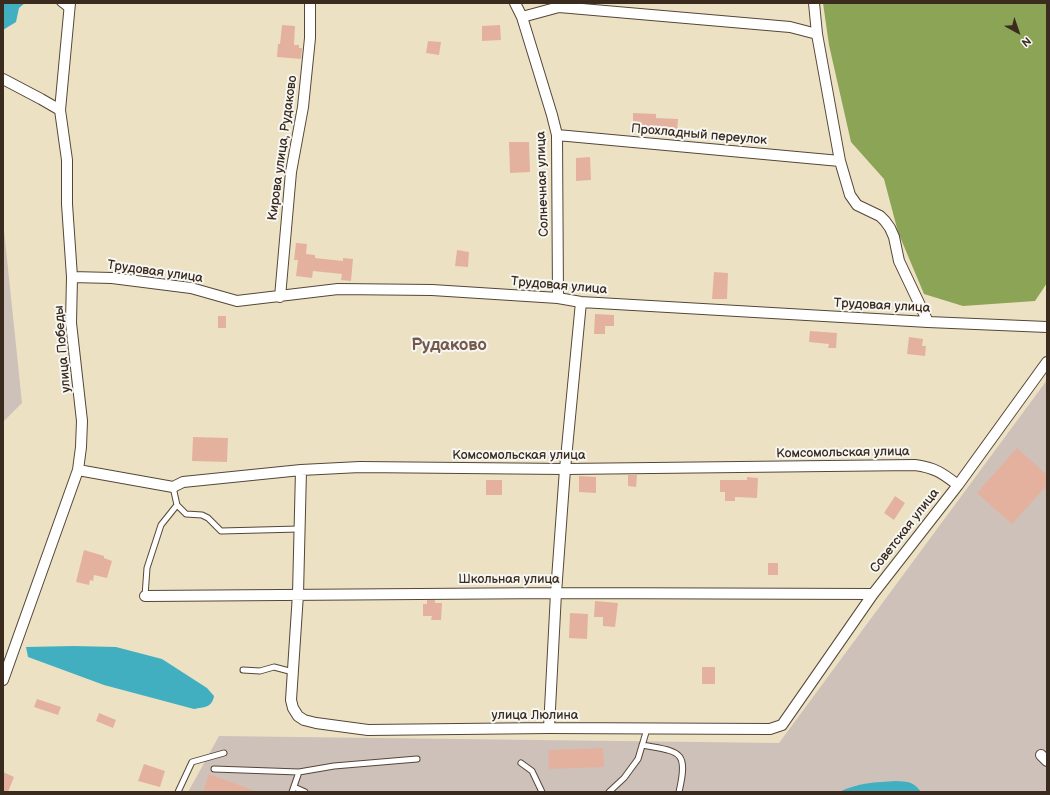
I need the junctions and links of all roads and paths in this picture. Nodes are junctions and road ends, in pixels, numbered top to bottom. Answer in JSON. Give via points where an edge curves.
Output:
{"nodes":[{"id":1,"x":60,"y":3,"type":"edge"},
{"id":2,"x":310,"y":3,"type":"edge"},
{"id":3,"x":515,"y":3,"type":"edge"},
{"id":4,"x":814,"y":3,"type":"edge"},
{"id":5,"x":70,"y":7,"type":"edge"},
{"id":6,"x":522,"y":17,"type":"junction"},
{"id":7,"x":817,"y":34,"type":"junction"},
{"id":8,"x":3,"y":79,"type":"edge"},
{"id":9,"x":60,"y":110,"type":"junction"},
{"id":10,"x":557,"y":135,"type":"junction"},
{"id":11,"x":840,"y":161,"type":"junction"},
{"id":12,"x":72,"y":277,"type":"junction"},
{"id":13,"x":280,"y":297,"type":"junction"},
{"id":14,"x":558,"y":298,"type":"junction"},
{"id":15,"x":581,"y":302,"type":"junction"},
{"id":16,"x":928,"y":322,"type":"junction"},
{"id":17,"x":1047,"y":327,"type":"edge"},
{"id":18,"x":1047,"y":362,"type":"edge"},
{"id":19,"x":565,"y":469,"type":"junction"},
{"id":20,"x":78,"y":470,"type":"junction"},
{"id":21,"x":301,"y":470,"type":"junction"},
{"id":22,"x":958,"y":485,"type":"junction"},
{"id":23,"x":173,"y":488,"type":"junction"},
{"id":24,"x":177,"y":505,"type":"junction"},
{"id":25,"x":299,"y":529,"type":"junction"},
{"id":26,"x":556,"y":593,"type":"junction"},
{"id":27,"x":298,"y":594,"type":"junction"},
{"id":28,"x":873,"y":594,"type":"junction"},
{"id":29,"x":145,"y":596,"type":"joint"},
{"id":30,"x":243,"y":670,"type":"dead end"},
{"id":31,"x":293,"y":672,"type":"junction"},
{"id":32,"x":3,"y":680,"type":"edge"},
{"id":33,"x":787,"y":718,"type":"joint"},
{"id":34,"x":549,"y":728,"type":"junction"},
{"id":35,"x":647,"y":729,"type":"junction"},
{"id":36,"x":642,"y":744,"type":"junction"},
{"id":37,"x":224,"y":753,"type":"dead end"},
{"id":38,"x":417,"y":759,"type":"dead end"},
{"id":39,"x":521,"y":763,"type":"dead end"},
{"id":40,"x":214,"y":769,"type":"dead end"},
{"id":41,"x":299,"y":772,"type":"junction"},
{"id":42,"x":293,"y":790,"type":"edge"},
{"id":43,"x":178,"y":792,"type":"edge"},
{"id":44,"x":305,"y":792,"type":"edge"},
{"id":45,"x":542,"y":792,"type":"edge"},
{"id":46,"x":609,"y":792,"type":"edge"},
{"id":47,"x":679,"y":792,"type":"edge"}],
"edges":[{"from":1,"to":5,"type":"lane"},
{"from":2,"to":13,"type":"street","name":"Кирова улица, Рудаково","via":[[305,92],[291,172]]},
{"from":3,"to":6,"type":"street","name":"Солнечная улица"},
{"from":4,"to":7,"type":"street"},
{"from":5,"to":9,"type":"street","name":"улица Победы"},
{"from":6,"to":7,"type":"street","via":[[559,7],[790,27]]},
{"from":6,"to":10,"type":"street","name":"Солнечная улица"},
{"from":7,"to":11,"type":"street"},
{"from":8,"to":9,"type":"street"},
{"from":9,"to":12,"type":"street","name":"улица Победы","via":[[67,160]]},
{"from":10,"to":11,"type":"street","name":"Прохладный переулок"},
{"from":10,"to":14,"type":"street","name":"Солнечная улица"},
{"from":11,"to":16,"type":"street","via":[[854,202],[880,216],[890,228],[899,261]]},
{"from":12,"to":13,"type":"street","name":"Трудовая улица","via":[[112,278],[192,288],[237,301]]},
{"from":12,"to":20,"type":"street","name":"улица Победы","via":[[71,322],[82,421]]},
{"from":13,"to":14,"type":"street","name":"Трудовая улица","via":[[338,289],[432,290]]},
{"from":14,"to":15,"type":"street","name":"Трудовая улица"},
{"from":15,"to":16,"type":"street","name":"Трудовая улица"},
{"from":15,"to":19,"type":"street"},
{"from":16,"to":17,"type":"street","name":"Трудовая улица"},
{"from":18,"to":22,"type":"street","name":"Советская улица"},
{"from":19,"to":21,"type":"street","name":"Комсомольская улица","via":[[360,467]]},
{"from":19,"to":22,"type":"street","name":"Комсомольская улица","via":[[915,465],[931,468]]},
{"from":19,"to":26,"type":"street"},
{"from":20,"to":23,"type":"street"},
{"from":20,"to":32,"type":"street","name":"улица Победы"},
{"from":21,"to":23,"type":"street","name":"Комсомольская улица","via":[[183,482]]},
{"from":21,"to":25,"type":"street"},
{"from":22,"to":28,"type":"street","name":"Советская улица"},
{"from":23,"to":24,"type":"lane"},
{"from":24,"to":25,"type":"lane","via":[[186,514],[208,518],[221,531]]},
{"from":24,"to":29,"type":"lane","via":[[161,525],[147,568]]},
{"from":25,"to":27,"type":"street"},
{"from":26,"to":27,"type":"street","name":"Школьная улица"},
{"from":26,"to":28,"type":"street","name":"Школьная улица"},
{"from":26,"to":34,"type":"street"},
{"from":27,"to":29,"type":"street","name":"Школьная улица"},
{"from":27,"to":31,"type":"street"},
{"from":28,"to":33,"type":"street","name":"Советская улица"},
{"from":30,"to":31,"type":"lane","via":[[260,671],[274,667]]},
{"from":31,"to":34,"type":"street","name":"улица Люлина","via":[[293,708],[304,720],[316,723],[368,730]]},
{"from":33,"to":35,"type":"street","name":"улица Люлина","via":[[782,725],[770,729]]},
{"from":34,"to":35,"type":"street","name":"улица Люлина"},
{"from":35,"to":36,"type":"lane"},
{"from":36,"to":46,"type":"lane","via":[[632,769]]},
{"from":36,"to":47,"type":"lane","via":[[680,755],[682,774]]},
{"from":37,"to":43,"type":"lane","via":[[192,762]]},
{"from":38,"to":41,"type":"lane","via":[[334,766]]},
{"from":39,"to":45,"type":"lane","via":[[532,771]]},
{"from":40,"to":41,"type":"lane"},
{"from":41,"to":42,"type":"lane"},
{"from":42,"to":44,"type":"lane"}]}
